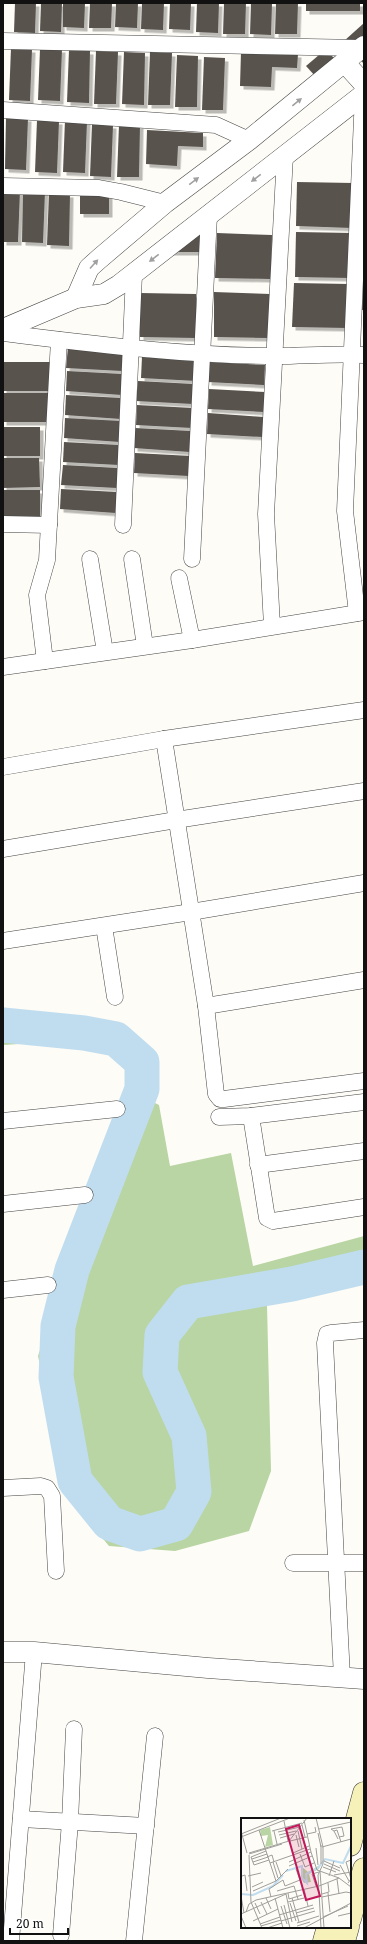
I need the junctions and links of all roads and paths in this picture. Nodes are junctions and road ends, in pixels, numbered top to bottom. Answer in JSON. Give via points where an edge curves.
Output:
{"nodes":[{"id":1,"x":3,"y":41,"type":"edge"},
{"id":2,"x":363,"y":47,"type":"edge"},
{"id":3,"x":345,"y":63,"type":"junction"},
{"id":4,"x":364,"y":91,"type":"edge"},
{"id":5,"x":3,"y":110,"type":"edge"},
{"id":6,"x":249,"y":140,"type":"junction"},
{"id":7,"x":285,"y":155,"type":"junction"},
{"id":8,"x":3,"y":186,"type":"edge"},
{"id":9,"x":165,"y":203,"type":"junction"},
{"id":10,"x":209,"y":215,"type":"junction"},
{"id":11,"x":134,"y":274,"type":"junction"},
{"id":12,"x":76,"y":298,"type":"junction"},
{"id":13,"x":3,"y":329,"type":"edge"},
{"id":14,"x":3,"y":333,"type":"edge"},
{"id":15,"x":59,"y":340,"type":"junction"},
{"id":16,"x":131,"y":347,"type":"junction"},
{"id":17,"x":202,"y":353,"type":"junction"},
{"id":18,"x":357,"y":354,"type":"edge"},
{"id":19,"x":276,"y":356,"type":"junction"},
{"id":20,"x":3,"y":524,"type":"edge"},
{"id":21,"x":49,"y":525,"type":"junction"},
{"id":22,"x":123,"y":525,"type":"dead end"},
{"id":23,"x":90,"y":559,"type":"dead end"},
{"id":24,"x":132,"y":559,"type":"dead end"},
{"id":25,"x":192,"y":559,"type":"dead end"},
{"id":26,"x":180,"y":578,"type":"dead end"},
{"id":27,"x":361,"y":612,"type":"edge"},
{"id":28,"x":272,"y":626,"type":"junction"},
{"id":29,"x":192,"y":640,"type":"junction"},
{"id":30,"x":145,"y":646,"type":"junction"},
{"id":31,"x":105,"y":652,"type":"junction"},
{"id":32,"x":45,"y":661,"type":"junction"},
{"id":33,"x":3,"y":667,"type":"edge"},
{"id":34,"x":364,"y":710,"type":"edge"},
{"id":35,"x":164,"y":739,"type":"junction"},
{"id":36,"x":3,"y":767,"type":"edge"},
{"id":37,"x":364,"y":791,"type":"edge"},
{"id":38,"x":176,"y":820,"type":"junction"},
{"id":39,"x":3,"y":849,"type":"edge"},
{"id":40,"x":364,"y":883,"type":"edge"},
{"id":41,"x":191,"y":912,"type":"junction"},
{"id":42,"x":104,"y":926,"type":"junction"},
{"id":43,"x":3,"y":941,"type":"edge"},
{"id":44,"x":364,"y":980,"type":"edge"},
{"id":45,"x":115,"y":997,"type":"dead end"},
{"id":46,"x":206,"y":1006,"type":"junction"},
{"id":47,"x":364,"y":1081,"type":"edge"},
{"id":48,"x":364,"y":1103,"type":"edge"},
{"id":49,"x":117,"y":1109,"type":"dead end"},
{"id":50,"x":251,"y":1116,"type":"junction"},
{"id":51,"x":219,"y":1117,"type":"dead end"},
{"id":52,"x":3,"y":1121,"type":"edge"},
{"id":53,"x":364,"y":1151,"type":"edge"},
{"id":54,"x":258,"y":1165,"type":"junction"},
{"id":55,"x":85,"y":1195,"type":"dead end"},
{"id":56,"x":3,"y":1204,"type":"edge"},
{"id":57,"x":364,"y":1207,"type":"edge"},
{"id":58,"x":48,"y":1285,"type":"dead end"},
{"id":59,"x":3,"y":1290,"type":"edge"},
{"id":60,"x":364,"y":1330,"type":"edge"},
{"id":61,"x":3,"y":1488,"type":"edge"},
{"id":62,"x":293,"y":1563,"type":"dead end"},
{"id":63,"x":336,"y":1563,"type":"junction"},
{"id":64,"x":364,"y":1563,"type":"edge"},
{"id":65,"x":56,"y":1571,"type":"dead end"},
{"id":66,"x":3,"y":1652,"type":"edge"},
{"id":67,"x":34,"y":1652,"type":"junction"},
{"id":68,"x":342,"y":1678,"type":"junction"},
{"id":69,"x":364,"y":1679,"type":"edge"},
{"id":70,"x":74,"y":1730,"type":"dead end"},
{"id":71,"x":155,"y":1736,"type":"dead end"},
{"id":72,"x":364,"y":1793,"type":"edge"},
{"id":73,"x":21,"y":1819,"type":"junction"},
{"id":74,"x":70,"y":1822,"type":"junction"},
{"id":75,"x":146,"y":1826,"type":"junction"},
{"id":76,"x":351,"y":1841,"type":"edge"},
{"id":77,"x":364,"y":1869,"type":"edge"},
{"id":78,"x":351,"y":1915,"type":"edge"},
{"id":79,"x":328,"y":1928,"type":"edge"},
{"id":80,"x":348,"y":1928,"type":"edge"},
{"id":81,"x":61,"y":1935,"type":"dead end"},
{"id":82,"x":11,"y":1941,"type":"edge"},
{"id":83,"x":134,"y":1941,"type":"edge"},
{"id":84,"x":324,"y":1941,"type":"edge"},
{"id":85,"x":344,"y":1941,"type":"edge"}],
"edges":[{"from":1,"to":2,"type":"street"},
{"from":2,"to":3,"type":"street"},
{"from":3,"to":4,"type":"street"},
{"from":6,"to":3,"type":"street","one_way":true},
{"from":4,"to":7,"type":"street"},
{"from":4,"to":18,"type":"street"},
{"from":5,"to":6,"type":"street","via":[[216,125]]},
{"from":9,"to":6,"type":"street","one_way":true},
{"from":7,"to":10,"type":"street","one_way":true},
{"from":7,"to":19,"type":"street"},
{"from":8,"to":9,"type":"street","via":[[99,188]]},
{"from":12,"to":9,"type":"street","one_way":true,"via":[[90,268],[98,259]]},
{"from":10,"to":11,"type":"street","one_way":true},
{"from":10,"to":17,"type":"street"},
{"from":11,"to":12,"type":"street","via":[[104,294]]},
{"from":11,"to":16,"type":"street"},
{"from":12,"to":13,"type":"street"},
{"from":14,"to":15,"type":"street"},
{"from":15,"to":16,"type":"street"},
{"from":15,"to":21,"type":"street"},
{"from":16,"to":17,"type":"street"},
{"from":16,"to":22,"type":"street"},
{"from":17,"to":19,"type":"street"},
{"from":17,"to":25,"type":"street"},
{"from":18,"to":19,"type":"street"},
{"from":18,"to":27,"type":"street","via":[[345,515]]},
{"from":19,"to":28,"type":"street","via":[[266,514]]},
{"from":20,"to":21,"type":"street"},
{"from":21,"to":32,"type":"street","via":[[47,560],[37,595]]},
{"from":23,"to":31,"type":"street"},
{"from":24,"to":30,"type":"street"},
{"from":26,"to":29,"type":"street"},
{"from":27,"to":28,"type":"street"},
{"from":28,"to":29,"type":"street"},
{"from":29,"to":30,"type":"street"},
{"from":30,"to":31,"type":"street"},
{"from":31,"to":32,"type":"street"},
{"from":32,"to":33,"type":"street"},
{"from":34,"to":35,"type":"street"},
{"from":35,"to":36,"type":"street"},
{"from":35,"to":38,"type":"street"},
{"from":37,"to":38,"type":"street"},
{"from":38,"to":39,"type":"street"},
{"from":38,"to":41,"type":"street"},
{"from":40,"to":41,"type":"street"},
{"from":41,"to":42,"type":"street"},
{"from":41,"to":46,"type":"street"},
{"from":42,"to":43,"type":"street"},
{"from":42,"to":45,"type":"street"},
{"from":44,"to":46,"type":"street"},
{"from":46,"to":47,"type":"street","via":[[216,1094],[220,1099]]},
{"from":48,"to":50,"type":"street"},
{"from":49,"to":52,"type":"street"},
{"from":50,"to":51,"type":"street"},
{"from":50,"to":54,"type":"street"},
{"from":53,"to":54,"type":"street"},
{"from":54,"to":57,"type":"street","via":[[265,1216],[269,1221]]},
{"from":55,"to":56,"type":"street"},
{"from":58,"to":59,"type":"street"},
{"from":60,"to":63,"type":"street","via":[[327,1334],[324,1343]]},
{"from":61,"to":65,"type":"street","via":[[41,1486],[50,1491]]},
{"from":62,"to":63,"type":"street"},
{"from":63,"to":64,"type":"street"},
{"from":63,"to":68,"type":"street"},
{"from":66,"to":67,"type":"street"},
{"from":67,"to":68,"type":"street"},
{"from":67,"to":73,"type":"street"},
{"from":68,"to":69,"type":"street"},
{"from":70,"to":74,"type":"street"},
{"from":71,"to":75,"type":"street"},
{"from":72,"to":76,"type":"main road"},
{"from":73,"to":74,"type":"street"},
{"from":73,"to":82,"type":"street"},
{"from":74,"to":75,"type":"street"},
{"from":74,"to":81,"type":"street"},
{"from":75,"to":83,"type":"street"},
{"from":77,"to":78,"type":"main road"},
{"from":79,"to":84,"type":"main road"},
{"from":80,"to":85,"type":"main road"}]}
